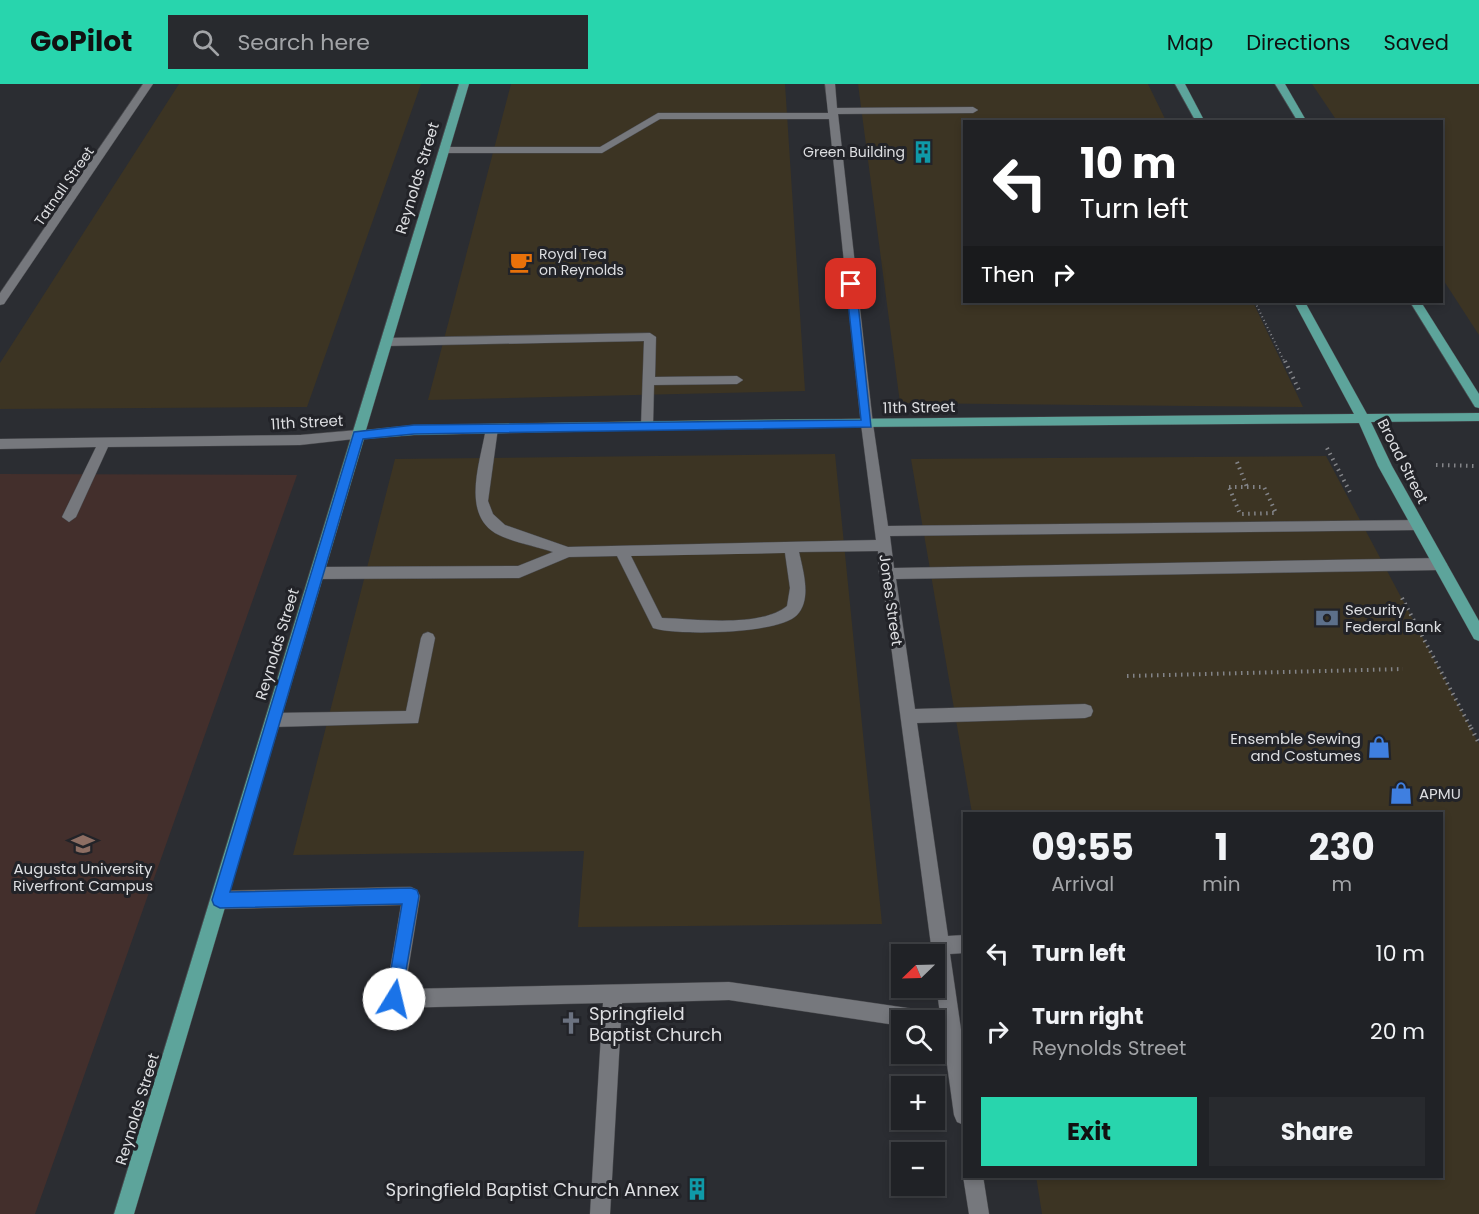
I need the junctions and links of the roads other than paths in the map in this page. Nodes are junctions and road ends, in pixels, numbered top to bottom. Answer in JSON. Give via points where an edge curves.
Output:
{"nodes":[{"id":1,"x":148,"y":84,"type":"edge"},
{"id":2,"x":464,"y":84,"type":"edge"},
{"id":3,"x":830,"y":84,"type":"edge"},
{"id":4,"x":1180,"y":84,"type":"edge"},
{"id":5,"x":1280,"y":84,"type":"edge"},
{"id":6,"x":973,"y":110,"type":"dead end"},
{"id":7,"x":833,"y":113,"type":"junction"},
{"id":8,"x":1200,"y":120,"type":"edge"},
{"id":9,"x":1302,"y":120,"type":"edge"},
{"id":10,"x":444,"y":150,"type":"junction"},
{"id":11,"x":0,"y":302,"type":"edge"},
{"id":12,"x":1301,"y":303,"type":"edge"},
{"id":13,"x":1416,"y":303,"type":"edge"},
{"id":14,"x":387,"y":342,"type":"junction"},
{"id":15,"x":736,"y":380,"type":"dead end"},
{"id":16,"x":648,"y":381,"type":"junction"},
{"id":17,"x":1479,"y":404,"type":"edge"},
{"id":18,"x":1479,"y":417,"type":"edge"},
{"id":19,"x":1362,"y":418,"type":"junction"},
{"id":20,"x":867,"y":424,"type":"junction"},
{"id":21,"x":646,"y":426,"type":"junction"},
{"id":22,"x":492,"y":428,"type":"junction"},
{"id":23,"x":358,"y":435,"type":"junction"},
{"id":24,"x":104,"y":443,"type":"junction"},
{"id":25,"x":0,"y":444,"type":"edge"},
{"id":26,"x":69,"y":517,"type":"dead end"},
{"id":27,"x":1418,"y":525,"type":"junction"},
{"id":28,"x":882,"y":538,"type":"junction"},
{"id":29,"x":791,"y":547,"type":"junction"},
{"id":30,"x":621,"y":551,"type":"junction"},
{"id":31,"x":568,"y":552,"type":"junction"},
{"id":32,"x":1440,"y":564,"type":"junction"},
{"id":33,"x":318,"y":573,"type":"junction"},
{"id":34,"x":886,"y":574,"type":"junction"},
{"id":35,"x":1479,"y":635,"type":"edge"},
{"id":36,"x":428,"y":638,"type":"dead end"},
{"id":37,"x":1085,"y":711,"type":"dead end"},
{"id":38,"x":907,"y":716,"type":"junction"},
{"id":39,"x":273,"y":720,"type":"junction"},
{"id":40,"x":220,"y":900,"type":"junction"},
{"id":41,"x":940,"y":944,"type":"edge"},
{"id":42,"x":963,"y":944,"type":"edge"},
{"id":43,"x":945,"y":945,"type":"edge"},
{"id":44,"x":613,"y":993,"type":"junction"},
{"id":45,"x":891,"y":1015,"type":"edge"},
{"id":46,"x":945,"y":1031,"type":"edge"},
{"id":47,"x":963,"y":1111,"type":"edge"},
{"id":48,"x":973,"y":1178,"type":"edge"},
{"id":49,"x":124,"y":1214,"type":"edge"},
{"id":50,"x":600,"y":1214,"type":"edge"},
{"id":51,"x":979,"y":1214,"type":"edge"}],
"edges":[{"from":1,"to":11,"type":"street","name":"Tatnall Street"},
{"from":2,"to":10,"type":"main road","name":"Reynolds Street"},
{"from":3,"to":7,"type":"street","name":"Jones Street"},
{"from":4,"to":8,"type":"main road"},
{"from":5,"to":9,"type":"main road"},
{"from":6,"to":7,"type":"street"},
{"from":7,"to":10,"type":"street","via":[[658,116],[602,150]]},
{"from":7,"to":20,"type":"street","name":"Jones Street"},
{"from":10,"to":14,"type":"main road","name":"Reynolds Street"},
{"from":12,"to":19,"type":"main road","name":"Broad Street"},
{"from":13,"to":17,"type":"main road"},
{"from":14,"to":16,"type":"street","via":[[650,337]]},
{"from":14,"to":23,"type":"main road","name":"Reynolds Street"},
{"from":15,"to":16,"type":"street"},
{"from":16,"to":21,"type":"street"},
{"from":18,"to":19,"type":"main road","name":"11th Street"},
{"from":19,"to":20,"type":"main road","name":"11th Street"},
{"from":19,"to":27,"type":"main road","name":"Broad Street"},
{"from":20,"to":21,"type":"main road","name":"11th Street"},
{"from":20,"to":28,"type":"street","name":"Jones Street"},
{"from":21,"to":22,"type":"main road","name":"11th Street"},
{"from":22,"to":23,"type":"main road","name":"11th Street"},
{"from":22,"to":31,"type":"street","via":[[481,501],[486,517],[500,528]]},
{"from":23,"to":24,"type":"street","name":"11th Street","via":[[300,440]]},
{"from":23,"to":33,"type":"main road","name":"Reynolds Street"},
{"from":24,"to":25,"type":"street","name":"11th Street"},
{"from":24,"to":26,"type":"street"},
{"from":27,"to":28,"type":"street"},
{"from":27,"to":32,"type":"main road","name":"Broad Street"},
{"from":28,"to":29,"type":"street"},
{"from":28,"to":34,"type":"street","name":"Jones Street"},
{"from":29,"to":30,"type":"street"},
{"from":29,"to":30,"type":"street","via":[[797,596],[792,611],[780,620],[760,624],[658,624]]},
{"from":30,"to":31,"type":"street"},
{"from":31,"to":33,"type":"street","via":[[519,572]]},
{"from":32,"to":34,"type":"street"},
{"from":32,"to":35,"type":"main road","name":"Broad Street"},
{"from":33,"to":39,"type":"main road","name":"Reynolds Street"},
{"from":34,"to":38,"type":"street","name":"Jones Street"},
{"from":36,"to":39,"type":"street","via":[[412,718]]},
{"from":37,"to":38,"type":"street"},
{"from":38,"to":41,"type":"street","name":"Jones Street"},
{"from":39,"to":40,"type":"main road","name":"Reynolds Street"},
{"from":40,"to":44,"type":"street","via":[[411,896],[394,999]]},
{"from":40,"to":49,"type":"main road","name":"Reynolds Street"},
{"from":42,"to":43,"type":"street"},
{"from":44,"to":45,"type":"street","via":[[729,992]]},
{"from":44,"to":50,"type":"street"},
{"from":46,"to":47,"type":"street","name":"Jones Street"},
{"from":48,"to":51,"type":"street"}]}
